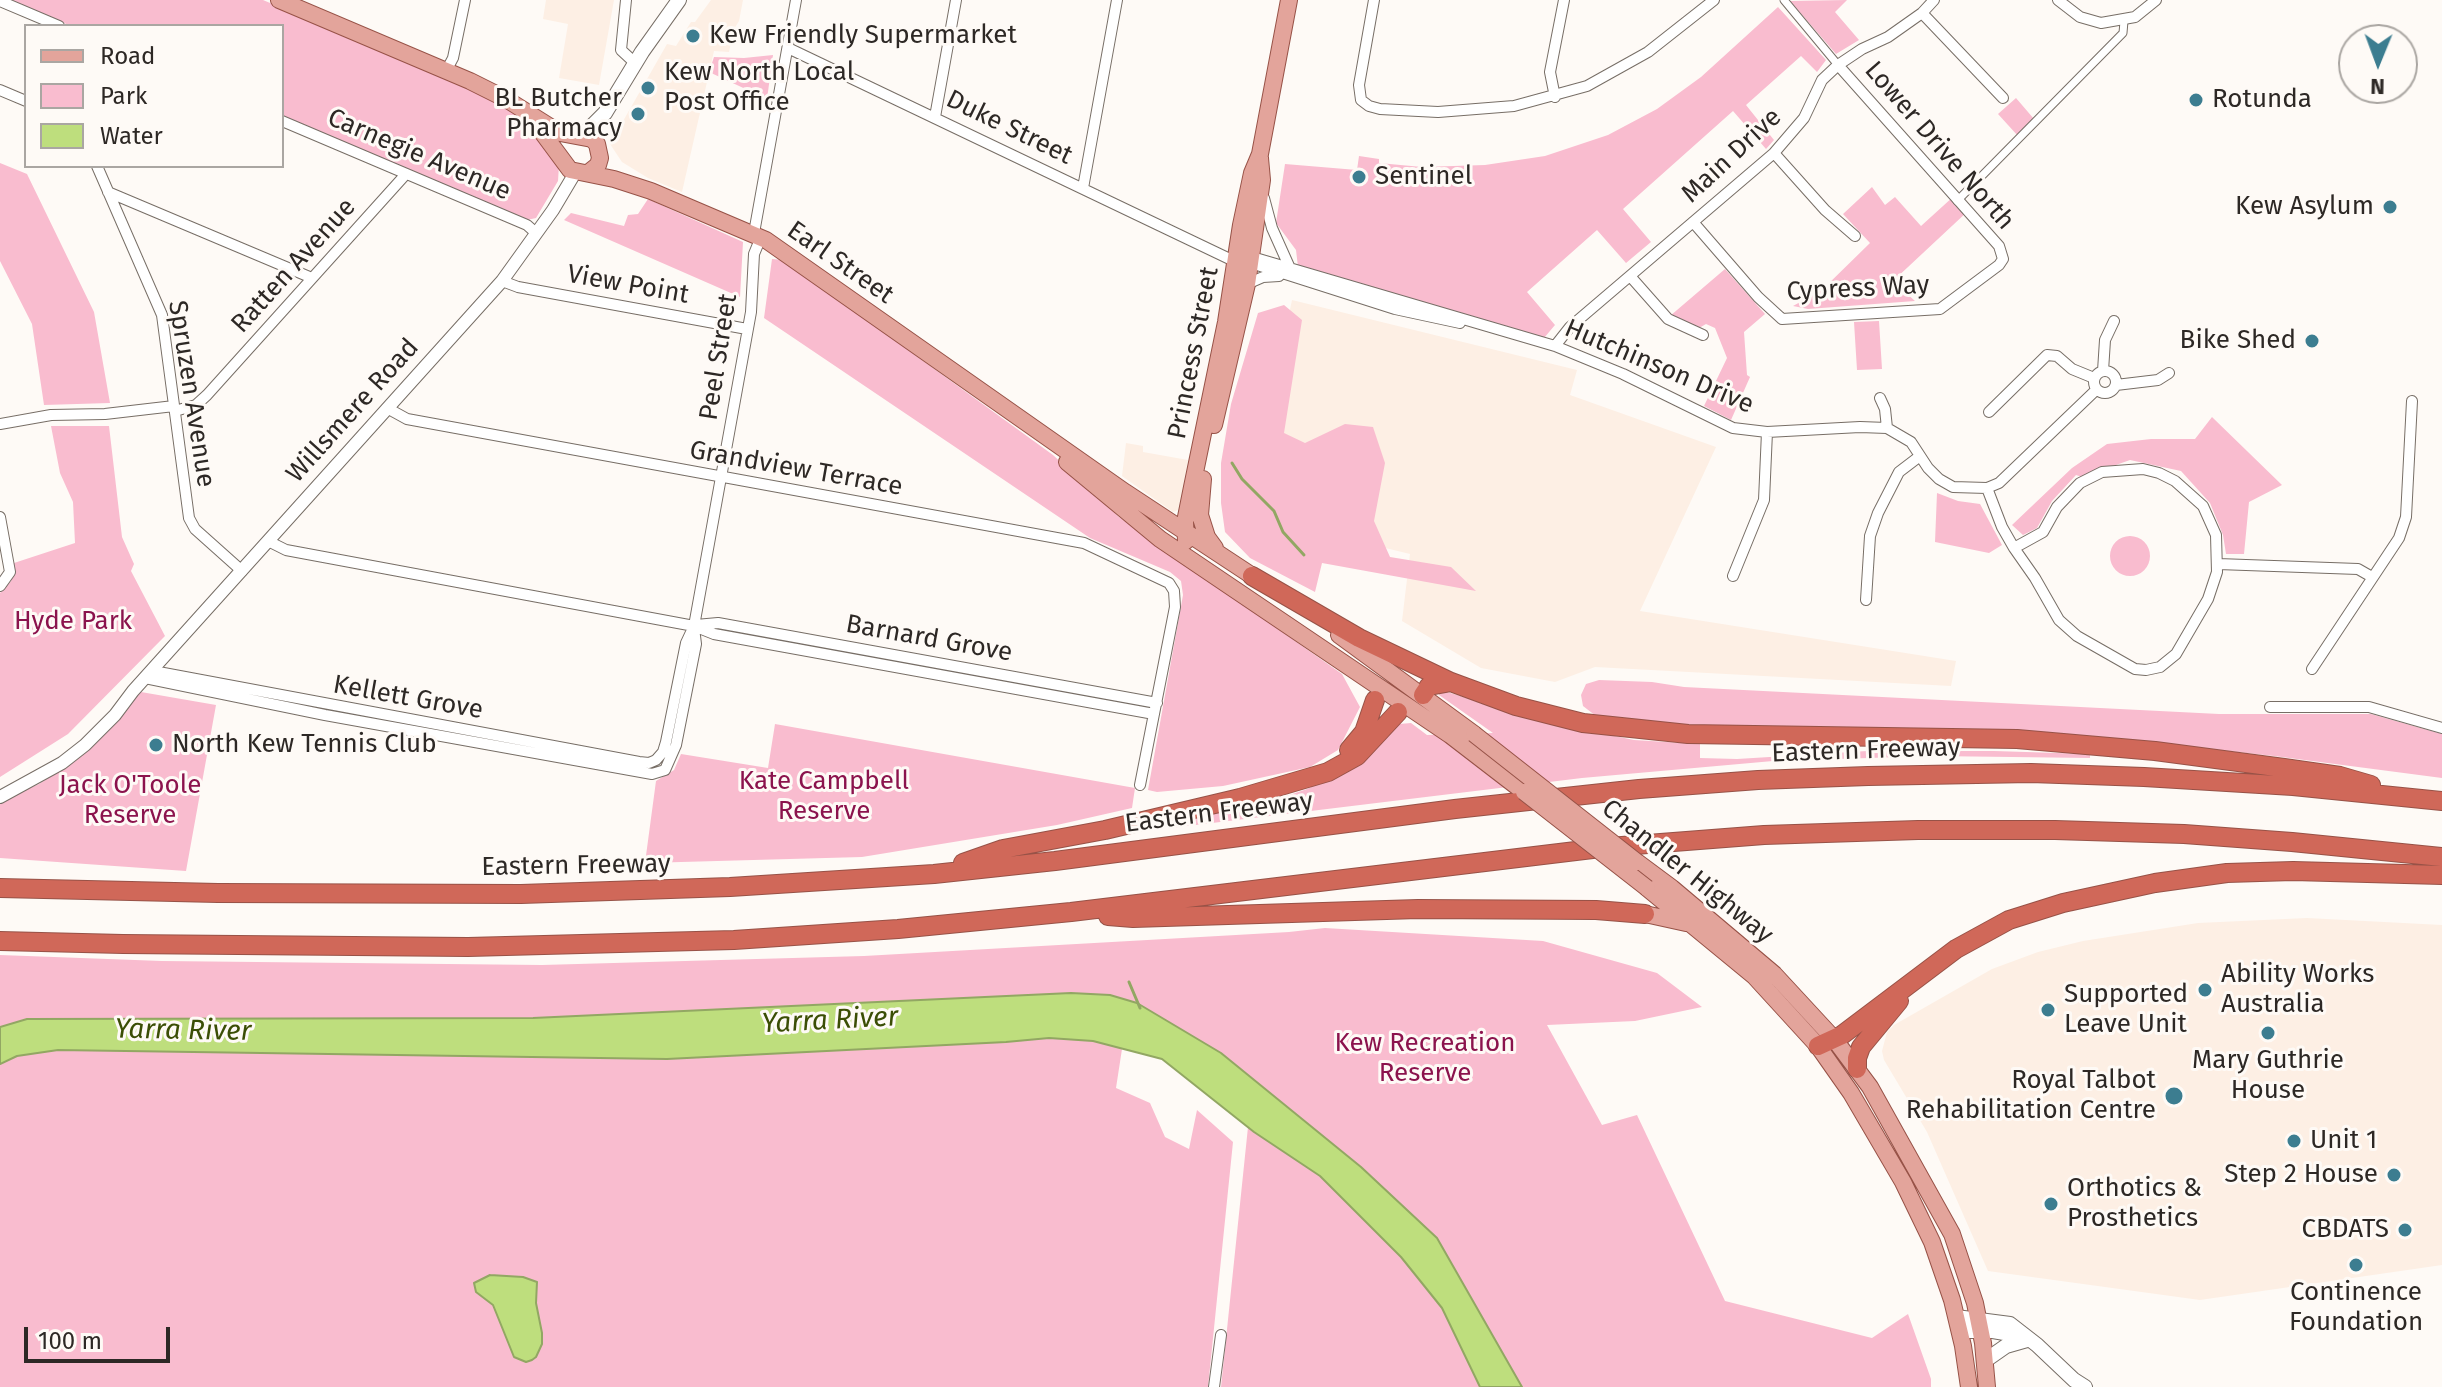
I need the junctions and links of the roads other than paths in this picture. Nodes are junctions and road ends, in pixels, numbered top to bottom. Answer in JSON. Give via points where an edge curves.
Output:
{"nodes":[{"id":1,"x":279,"y":0,"type":"edge"},
{"id":2,"x":465,"y":0,"type":"edge"},
{"id":3,"x":626,"y":0,"type":"edge"},
{"id":4,"x":679,"y":0,"type":"edge"},
{"id":5,"x":796,"y":0,"type":"edge"},
{"id":6,"x":956,"y":0,"type":"edge"},
{"id":7,"x":1117,"y":0,"type":"edge"},
{"id":8,"x":1289,"y":0,"type":"edge"},
{"id":9,"x":1374,"y":0,"type":"edge"},
{"id":10,"x":1564,"y":0,"type":"edge"},
{"id":11,"x":1714,"y":0,"type":"edge"},
{"id":12,"x":1784,"y":0,"type":"edge"},
{"id":13,"x":1934,"y":0,"type":"edge"},
{"id":14,"x":2058,"y":0,"type":"edge"},
{"id":15,"x":2156,"y":0,"type":"edge"},
{"id":16,"x":0,"y":1,"type":"edge"},
{"id":17,"x":304,"y":5,"type":"edge"},
{"id":18,"x":1922,"y":13,"type":"junction"},
{"id":19,"x":2124,"y":21,"type":"junction"},
{"id":20,"x":54,"y":24,"type":"edge"},
{"id":21,"x":658,"y":31,"type":"junction"},
{"id":22,"x":788,"y":48,"type":"junction"},
{"id":23,"x":635,"y":63,"type":"junction"},
{"id":24,"x":1838,"y":65,"type":"junction"},
{"id":25,"x":450,"y":72,"type":"junction"},
{"id":26,"x":0,"y":90,"type":"edge"},
{"id":27,"x":1555,"y":97,"type":"junction"},
{"id":28,"x":2003,"y":98,"type":"dead end"},
{"id":29,"x":24,"y":100,"type":"edge"},
{"id":30,"x":527,"y":112,"type":"junction"},
{"id":31,"x":935,"y":117,"type":"junction"},
{"id":32,"x":284,"y":122,"type":"edge"},
{"id":33,"x":578,"y":137,"type":"junction"},
{"id":34,"x":599,"y":148,"type":"junction"},
{"id":35,"x":1774,"y":153,"type":"junction"},
{"id":36,"x":1260,"y":154,"type":"junction"},
{"id":37,"x":98,"y":168,"type":"edge"},
{"id":38,"x":575,"y":168,"type":"junction"},
{"id":39,"x":406,"y":174,"type":"junction"},
{"id":40,"x":1262,"y":180,"type":"junction"},
{"id":41,"x":1083,"y":188,"type":"junction"},
{"id":42,"x":651,"y":191,"type":"junction"},
{"id":43,"x":108,"y":192,"type":"junction"},
{"id":44,"x":1957,"y":201,"type":"junction"},
{"id":45,"x":1693,"y":222,"type":"junction"},
{"id":46,"x":536,"y":233,"type":"junction"},
{"id":47,"x":757,"y":235,"type":"junction"},
{"id":48,"x":1855,"y":236,"type":"dead end"},
{"id":49,"x":1244,"y":258,"type":"junction"},
{"id":50,"x":2003,"y":259,"type":"joint"},
{"id":51,"x":1291,"y":272,"type":"junction"},
{"id":52,"x":1630,"y":276,"type":"junction"},
{"id":53,"x":312,"y":278,"type":"junction"},
{"id":54,"x":502,"y":281,"type":"junction"},
{"id":55,"x":1247,"y":284,"type":"junction"},
{"id":56,"x":2114,"y":321,"type":"dead end"},
{"id":57,"x":747,"y":329,"type":"junction"},
{"id":58,"x":1703,"y":335,"type":"dead end"},
{"id":59,"x":1555,"y":346,"type":"junction"},
{"id":60,"x":2169,"y":373,"type":"dead end"},
{"id":61,"x":2099,"y":374,"type":"junction"},
{"id":62,"x":2116,"y":385,"type":"junction"},
{"id":63,"x":2096,"y":390,"type":"junction"},
{"id":64,"x":989,"y":397,"type":"junction"},
{"id":65,"x":1880,"y":398,"type":"dead end"},
{"id":66,"x":2412,"y":401,"type":"dead end"},
{"id":67,"x":174,"y":408,"type":"junction"},
{"id":68,"x":387,"y":408,"type":"junction"},
{"id":69,"x":1989,"y":411,"type":"dead end"},
{"id":70,"x":0,"y":424,"type":"edge"},
{"id":71,"x":1887,"y":428,"type":"junction"},
{"id":72,"x":1767,"y":432,"type":"junction"},
{"id":73,"x":1920,"y":456,"type":"junction"},
{"id":74,"x":722,"y":478,"type":"junction"},
{"id":75,"x":1987,"y":488,"type":"junction"},
{"id":76,"x":0,"y":517,"type":"edge"},
{"id":77,"x":1184,"y":532,"type":"junction"},
{"id":78,"x":268,"y":541,"type":"junction"},
{"id":79,"x":2014,"y":548,"type":"junction"},
{"id":80,"x":1221,"y":556,"type":"junction"},
{"id":81,"x":1194,"y":561,"type":"junction"},
{"id":82,"x":2218,"y":564,"type":"junction"},
{"id":83,"x":242,"y":571,"type":"junction"},
{"id":84,"x":1252,"y":576,"type":"junction"},
{"id":85,"x":1733,"y":576,"type":"dead end"},
{"id":86,"x":2372,"y":577,"type":"junction"},
{"id":87,"x":0,"y":586,"type":"edge"},
{"id":88,"x":1866,"y":600,"type":"dead end"},
{"id":89,"x":694,"y":626,"type":"junction"},
{"id":90,"x":2312,"y":669,"type":"dead end"},
{"id":91,"x":149,"y":674,"type":"junction"},
{"id":92,"x":1451,"y":682,"type":"junction"},
{"id":93,"x":1374,"y":692,"type":"junction"},
{"id":94,"x":1423,"y":695,"type":"junction"},
{"id":95,"x":128,"y":697,"type":"junction"},
{"id":96,"x":2270,"y":707,"type":"dead end"},
{"id":97,"x":1156,"y":709,"type":"junction"},
{"id":98,"x":1402,"y":709,"type":"junction"},
{"id":99,"x":2442,"y":728,"type":"edge"},
{"id":100,"x":656,"y":760,"type":"joint"},
{"id":101,"x":641,"y":773,"type":"joint"},
{"id":102,"x":1308,"y":779,"type":"junction"},
{"id":103,"x":1140,"y":785,"type":"dead end"},
{"id":104,"x":0,"y":788,"type":"edge"},
{"id":105,"x":2404,"y":796,"type":"junction"},
{"id":106,"x":0,"y":797,"type":"edge"},
{"id":107,"x":2442,"y":801,"type":"edge"},
{"id":108,"x":2442,"y":857,"type":"edge"},
{"id":109,"x":1637,"y":862,"type":"junction"},
{"id":110,"x":934,"y":874,"type":"junction"},
{"id":111,"x":2442,"y":875,"type":"edge"},
{"id":112,"x":0,"y":888,"type":"edge"},
{"id":113,"x":1647,"y":896,"type":"junction"},
{"id":114,"x":1071,"y":912,"type":"junction"},
{"id":115,"x":0,"y":941,"type":"edge"},
{"id":116,"x":1918,"y":977,"type":"junction"},
{"id":117,"x":1826,"y":1043,"type":"junction"},
{"id":118,"x":1857,"y":1069,"type":"junction"},
{"id":119,"x":1957,"y":1324,"type":"junction"},
{"id":120,"x":1980,"y":1325,"type":"junction"},
{"id":121,"x":1221,"y":1335,"type":"dead end"},
{"id":122,"x":2029,"y":1338,"type":"junction"},
{"id":123,"x":1986,"y":1360,"type":"junction"},
{"id":124,"x":1214,"y":1387,"type":"edge"},
{"id":125,"x":1969,"y":1387,"type":"edge"},
{"id":126,"x":1987,"y":1387,"type":"edge"},
{"id":127,"x":2085,"y":1387,"type":"edge"}],
"edges":[{"from":1,"to":17,"type":"main road"},
{"from":2,"to":25,"type":"street","via":[[459,62]]},
{"from":3,"to":23,"type":"street","via":[[621,50]]},
{"from":4,"to":21,"type":"main road"},
{"from":5,"to":22,"type":"street","name":"Peel Street"},
{"from":6,"to":31,"type":"street"},
{"from":7,"to":41,"type":"street"},
{"from":8,"to":36,"type":"main road","name":"Princess Street"},
{"from":9,"to":27,"type":"street","via":[[1359,85],[1361,100],[1369,106],[1438,112],[1495,109]]},
{"from":10,"to":27,"type":"street","via":[[1550,72]]},
{"from":11,"to":27,"type":"street","via":[[1630,64]]},
{"from":12,"to":24,"type":"street"},
{"from":13,"to":18,"type":"street","name":"Main Drive"},
{"from":14,"to":19,"type":"street","via":[[2092,22]]},
{"from":15,"to":19,"type":"street"},
{"from":16,"to":20,"type":"street"},
{"from":17,"to":25,"type":"main road"},
{"from":18,"to":24,"type":"street","name":"Main Drive"},
{"from":18,"to":28,"type":"street"},
{"from":19,"to":44,"type":"street","via":[[2123,33]]},
{"from":21,"to":23,"type":"main road"},
{"from":21,"to":34,"type":"main road","via":[[606,120]]},
{"from":22,"to":31,"type":"street","name":"Duke Street"},
{"from":22,"to":47,"type":"street","name":"Peel Street"},
{"from":23,"to":33,"type":"main road","via":[[605,113]]},
{"from":24,"to":35,"type":"street","name":"Main Drive","via":[[1822,80],[1804,118]]},
{"from":24,"to":44,"type":"street","name":"Lower Drive North"},
{"from":25,"to":30,"type":"main road"},
{"from":26,"to":29,"type":"street"},
{"from":30,"to":33,"type":"main road","via":[[560,133]]},
{"from":30,"to":38,"type":"main road"},
{"from":31,"to":41,"type":"street","name":"Duke Street"},
{"from":32,"to":39,"type":"street","name":"Carnegie Avenue"},
{"from":33,"to":34,"type":"main road","name":"Earl Street"},
{"from":33,"to":38,"type":"main road","via":[[566,148]]},
{"from":34,"to":38,"type":"main road","via":[[598,165]]},
{"from":34,"to":42,"type":"main road","name":"Earl Street","via":[[620,171]]},
{"from":35,"to":45,"type":"street","name":"Main Drive"},
{"from":35,"to":48,"type":"street"},
{"from":36,"to":40,"type":"main road","name":"Princess Street"},
{"from":36,"to":49,"type":"main road","name":"Princess Street","via":[[1252,173]]},
{"from":37,"to":43,"type":"street","name":"Spruzen Avenue"},
{"from":38,"to":42,"type":"main road","name":"Earl Street"},
{"from":38,"to":46,"type":"street","name":"Willsmere Road"},
{"from":39,"to":46,"type":"street","name":"Carnegie Avenue"},
{"from":39,"to":53,"type":"street","name":"Ratten Avenue"},
{"from":40,"to":49,"type":"main road","name":"Princess Street"},
{"from":40,"to":51,"type":"street","via":[[1265,206]]},
{"from":41,"to":49,"type":"street","name":"Duke Street","via":[[1225,258]]},
{"from":42,"to":47,"type":"main road","name":"Earl Street"},
{"from":43,"to":53,"type":"street"},
{"from":43,"to":67,"type":"street","name":"Spruzen Avenue","via":[[162,315]]},
{"from":44,"to":50,"type":"street","name":"Lower Drive North","via":[[1999,246]]},
{"from":45,"to":50,"type":"street","name":"Cypress Way","via":[[1782,319],[1940,309]]},
{"from":45,"to":52,"type":"street","name":"Main Drive"},
{"from":46,"to":54,"type":"street","name":"Willsmere Road"},
{"from":47,"to":57,"type":"street","name":"Peel Street"},
{"from":47,"to":64,"type":"main road","name":"Earl Street"},
{"from":49,"to":51,"type":"street","name":"Hutchinson Drive"},
{"from":49,"to":55,"type":"main road","name":"Princess Street"},
{"from":49,"to":77,"type":"main road","name":"Princess Street"},
{"from":51,"to":55,"type":"street","name":"Hutchinson Drive"},
{"from":51,"to":59,"type":"street","name":"Hutchinson Drive","via":[[1395,309]]},
{"from":52,"to":58,"type":"street","via":[[1668,319]]},
{"from":52,"to":59,"type":"street","name":"Main Drive"},
{"from":53,"to":67,"type":"street","name":"Ratten Avenue","via":[[202,400],[189,408]]},
{"from":54,"to":57,"type":"street","name":"View Point"},
{"from":54,"to":68,"type":"street","name":"Willsmere Road"},
{"from":55,"to":80,"type":"main road","name":"Princess Street","via":[[1201,488],[1200,515]]},
{"from":56,"to":61,"type":"street"},
{"from":57,"to":74,"type":"street","name":"Peel Street"},
{"from":59,"to":72,"type":"street","name":"Hutchinson Drive","via":[[1733,428]]},
{"from":60,"to":62,"type":"street","via":[[2158,380]]},
{"from":61,"to":62,"type":"street","via":[[2113,374]]},
{"from":61,"to":63,"type":"street"},
{"from":61,"to":69,"type":"street","via":[[2072,369],[2057,356],[2047,355]]},
{"from":62,"to":63,"type":"street","via":[[2105,394]]},
{"from":63,"to":75,"type":"street","via":[[2012,473]]},
{"from":64,"to":77,"type":"main road","name":"Earl Street"},
{"from":64,"to":81,"type":"main road","name":"Earl Street","via":[[1125,512]]},
{"from":65,"to":71,"type":"street"},
{"from":66,"to":86,"type":"street","via":[[2406,517],[2399,538]]},
{"from":67,"to":70,"type":"street","via":[[51,415]]},
{"from":67,"to":83,"type":"street","name":"Spruzen Avenue","via":[[191,525]]},
{"from":68,"to":74,"type":"street","name":"Grandview Terrace","via":[[407,419]]},
{"from":68,"to":78,"type":"street","name":"Willsmere Road"},
{"from":71,"to":72,"type":"street","name":"Hutchinson Drive"},
{"from":71,"to":73,"type":"street","via":[[1911,442]]},
{"from":72,"to":85,"type":"street","via":[[1764,500]]},
{"from":73,"to":75,"type":"street","via":[[1953,487]]},
{"from":73,"to":88,"type":"street","via":[[1899,472],[1878,513],[1870,536]]},
{"from":74,"to":89,"type":"street","name":"Peel Street"},
{"from":74,"to":97,"type":"street","name":"Grandview Terrace","via":[[1084,543],[1169,583],[1175,607]]},
{"from":75,"to":79,"type":"street"},
{"from":76,"to":87,"type":"street","via":[[10,572]]},
{"from":77,"to":80,"type":"main road","name":"Chandler Highway"},
{"from":77,"to":81,"type":"main road","name":"Princess Street"},
{"from":78,"to":83,"type":"street","name":"Willsmere Road"},
{"from":78,"to":89,"type":"street","name":"Barnard Grove","via":[[286,550]]},
{"from":79,"to":82,"type":"street","via":[[2043,532],[2080,483],[2112,470],[2143,469],[2169,477],[2198,500],[2214,527]]},
{"from":79,"to":82,"type":"street","via":[[2064,625],[2140,670],[2164,665],[2178,651],[2208,599]]},
{"from":80,"to":84,"type":"main road","name":"Chandler Highway"},
{"from":81,"to":93,"type":"main road","name":"Chandler Highway"},
{"from":82,"to":86,"type":"street","via":[[2358,569]]},
{"from":83,"to":91,"type":"street","name":"Willsmere Road"},
{"from":84,"to":92,"type":"highway","via":[[1359,638]]},
{"from":84,"to":94,"type":"main road","name":"Chandler Highway"},
{"from":86,"to":90,"type":"street"},
{"from":89,"to":97,"type":"street","name":"Barnard Grove","via":[[714,634]]},
{"from":89,"to":100,"type":"street","name":"Peel Street","via":[[666,742]]},
{"from":89,"to":101,"type":"street","name":"Peel Street","via":[[696,644],[672,759],[665,770]]},
{"from":91,"to":95,"type":"street","name":"Willsmere Road"},
{"from":91,"to":100,"type":"street","name":"Kellett Grove","via":[[624,759]]},
{"from":91,"to":101,"type":"street","name":"Kellett Grove","via":[[310,712]]},
{"from":92,"to":94,"type":"highway","via":[[1429,686]]},
{"from":92,"to":105,"type":"highway","via":[[1545,714],[1643,731],[2017,739],[2340,776]]},
{"from":93,"to":98,"type":"main road","name":"Chandler Highway"},
{"from":93,"to":102,"type":"highway","via":[[1364,732],[1355,744]]},
{"from":94,"to":98,"type":"main road"},
{"from":94,"to":109,"type":"main road","name":"Chandler Highway","bridge":true},
{"from":95,"to":104,"type":"street","via":[[71,746]]},
{"from":95,"to":106,"type":"street","via":[[85,745]]},
{"from":96,"to":99,"type":"street","via":[[2369,707]]},
{"from":97,"to":103,"type":"street"},
{"from":98,"to":102,"type":"highway","via":[[1357,756]]},
{"from":98,"to":113,"type":"main road","name":"Chandler Highway","bridge":true,"via":[[1450,735]]},
{"from":102,"to":110,"type":"highway","via":[[1158,818],[1003,849]]},
{"from":105,"to":107,"type":"highway","name":"Eastern Freeway"},
{"from":105,"to":110,"type":"highway","name":"Eastern Freeway","via":[[2031,773],[1758,780],[1455,809]]},
{"from":108,"to":114,"type":"highway","via":[[2261,840],[2055,830],[1764,835],[1609,847]]},
{"from":109,"to":113,"type":"main road"},
{"from":109,"to":117,"type":"main road","name":"Chandler Highway","via":[[1738,942],[1805,1006]]},
{"from":110,"to":112,"type":"highway","name":"Eastern Freeway","via":[[521,894]]},
{"from":111,"to":116,"type":"highway","via":[[2258,871],[2123,888],[2009,920]]},
{"from":113,"to":114,"type":"highway","via":[[1596,910],[1418,909],[1133,918]]},
{"from":113,"to":117,"type":"main road","name":"Chandler Highway","via":[[1754,976]]},
{"from":114,"to":115,"type":"highway","via":[[898,929],[594,945],[286,947]]},
{"from":116,"to":117,"type":"highway"},
{"from":116,"to":118,"type":"highway","via":[[1861,1047]]},
{"from":117,"to":118,"type":"main road","name":"Chandler Highway"},
{"from":117,"to":119,"type":"main road","name":"Chandler Highway","via":[[1932,1242]]},
{"from":118,"to":120,"type":"main road","name":"Chandler Highway","via":[[1947,1222]]},
{"from":119,"to":120,"type":"main road"},
{"from":119,"to":125,"type":"main road","name":"Chandler Highway"},
{"from":120,"to":122,"type":"main road","via":[[2007,1323]]},
{"from":120,"to":123,"type":"main road","name":"Chandler Highway"},
{"from":121,"to":124,"type":"street"},
{"from":122,"to":123,"type":"main road"},
{"from":122,"to":127,"type":"main road"},
{"from":123,"to":126,"type":"main road","name":"Chandler Highway"}]}
